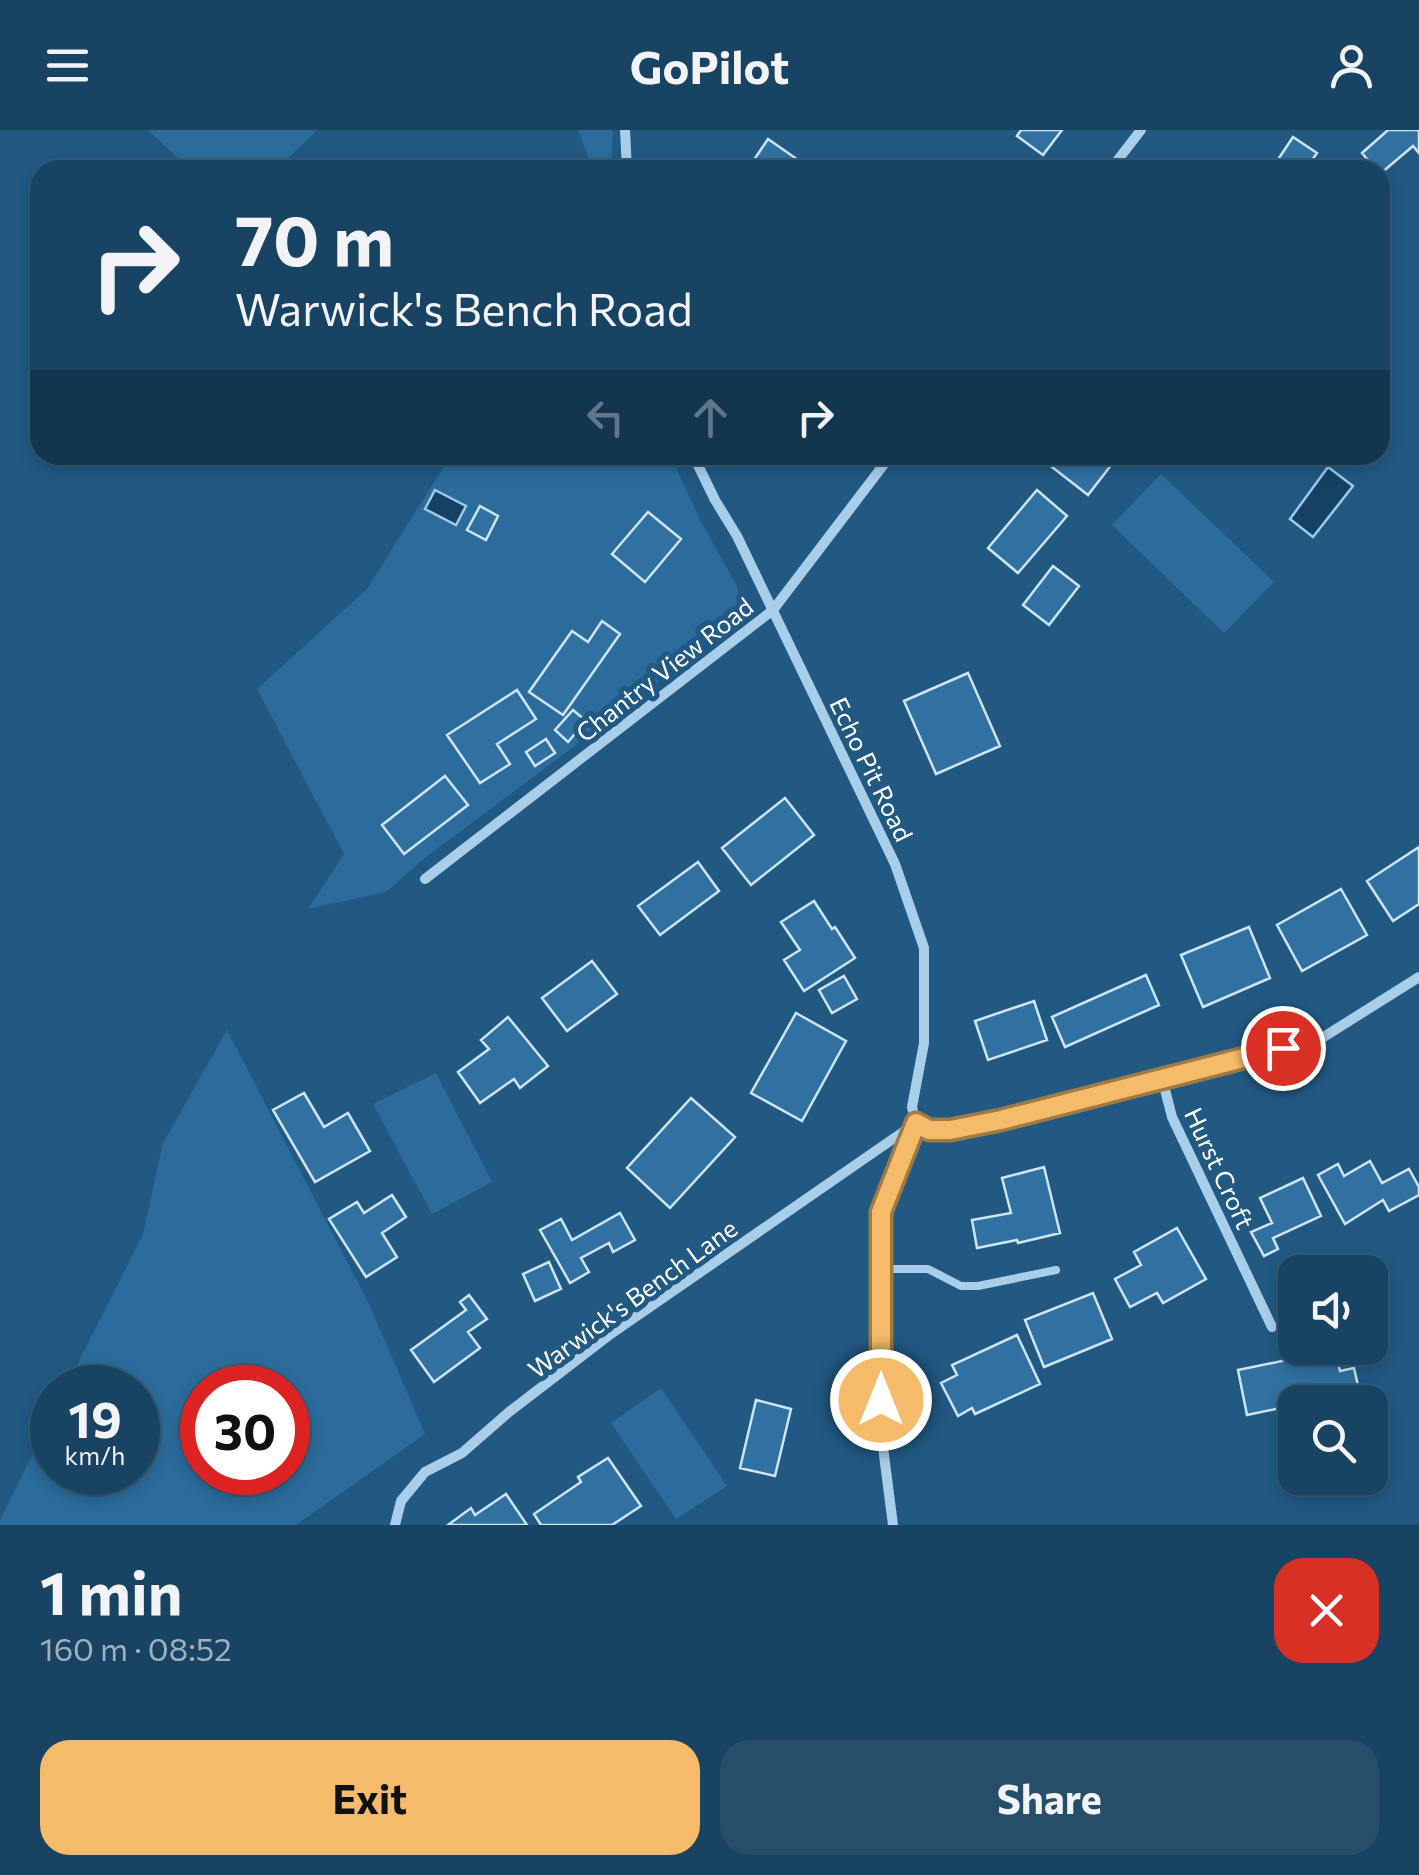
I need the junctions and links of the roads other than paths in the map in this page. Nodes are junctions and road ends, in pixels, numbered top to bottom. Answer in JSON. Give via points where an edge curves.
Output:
{"nodes":[{"id":1,"x":625,"y":130,"type":"edge"},
{"id":2,"x":1141,"y":130,"type":"edge"},
{"id":3,"x":626,"y":160,"type":"edge"},
{"id":4,"x":1118,"y":160,"type":"edge"},
{"id":5,"x":698,"y":465,"type":"edge"},
{"id":6,"x":883,"y":465,"type":"edge"},
{"id":7,"x":772,"y":610,"type":"junction"},
{"id":8,"x":425,"y":879,"type":"dead end"},
{"id":9,"x":1419,"y":976,"type":"edge"},
{"id":10,"x":1162,"y":1078,"type":"junction"},
{"id":11,"x":916,"y":1123,"type":"junction"},
{"id":12,"x":881,"y":1269,"type":"junction"},
{"id":13,"x":1056,"y":1270,"type":"dead end"},
{"id":14,"x":1272,"y":1328,"type":"dead end"},
{"id":15,"x":394,"y":1525,"type":"edge"},
{"id":16,"x":893,"y":1525,"type":"edge"}],
"edges":[{"from":1,"to":3,"type":"street"},
{"from":2,"to":4,"type":"street"},
{"from":5,"to":7,"type":"street","name":"Echo Pit Road"},
{"from":6,"to":7,"type":"street","name":"Chantry View Road"},
{"from":7,"to":8,"type":"street","name":"Chantry View Road"},
{"from":7,"to":11,"type":"street","name":"Echo Pit Road","via":[[895,864],[924,948]]},
{"from":9,"to":10,"type":"street","via":[[1322,1038]]},
{"from":10,"to":11,"type":"street","via":[[950,1130]]},
{"from":10,"to":14,"type":"street","name":"Hurst Croft","via":[[1172,1117]]},
{"from":11,"to":12,"type":"street","name":"Echo Pit Road","via":[[881,1212]]},
{"from":11,"to":15,"type":"street","name":"Warwick's Bench Lane","via":[[608,1336],[462,1452],[425,1472],[401,1502]]},
{"from":12,"to":13,"type":"lane","via":[[928,1269],[961,1286]]},
{"from":12,"to":16,"type":"street","name":"Echo Pit Road","via":[[881,1432]]}]}
